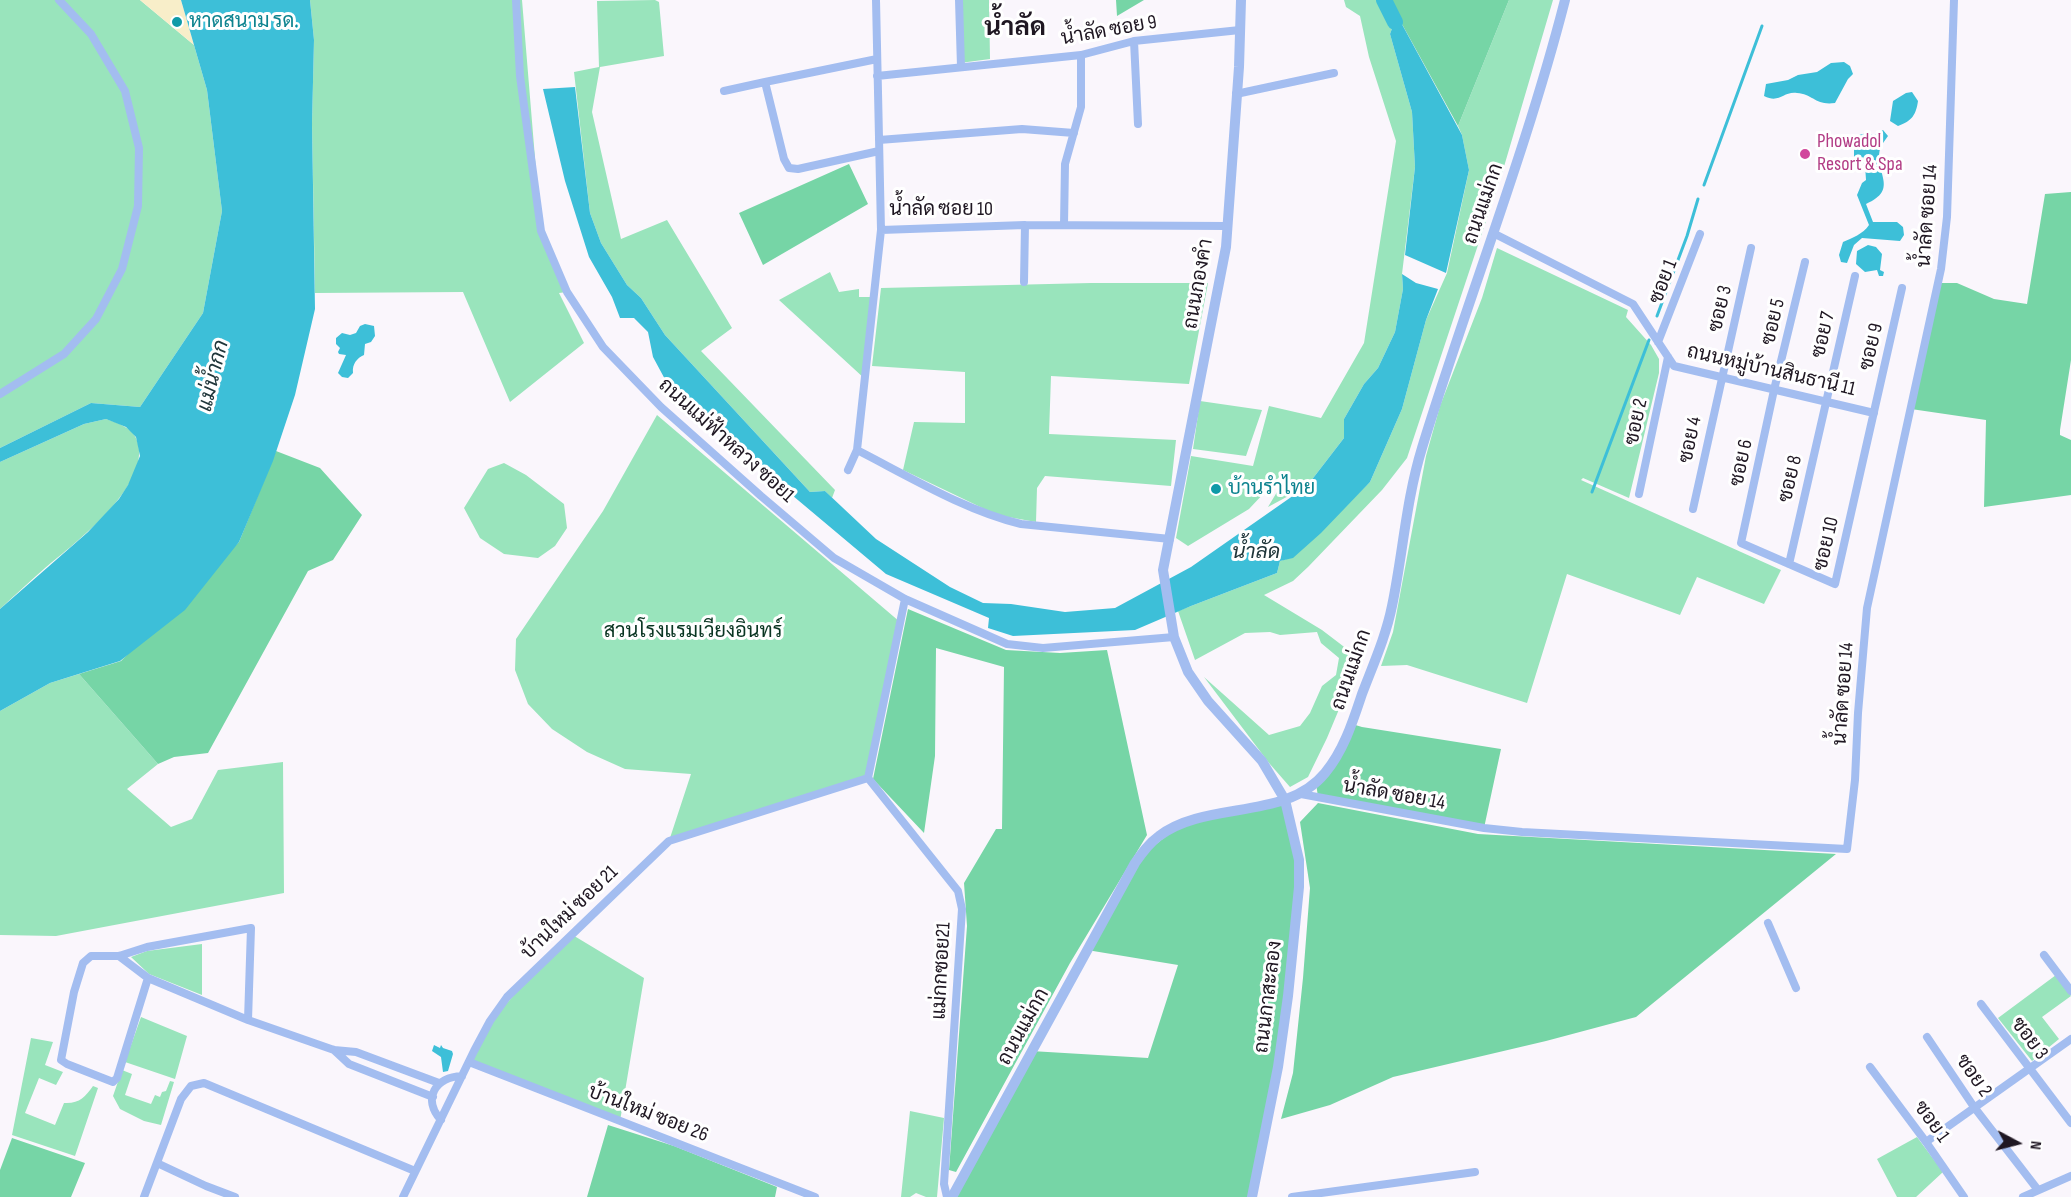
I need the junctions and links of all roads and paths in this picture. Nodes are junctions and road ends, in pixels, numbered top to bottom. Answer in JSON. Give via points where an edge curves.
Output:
{"nodes":[{"id":1,"x":58,"y":0,"type":"edge"},
{"id":2,"x":516,"y":0,"type":"edge"},
{"id":3,"x":876,"y":0,"type":"edge"},
{"id":4,"x":959,"y":0,"type":"edge"},
{"id":5,"x":1241,"y":0,"type":"edge"},
{"id":6,"x":1565,"y":0,"type":"edge"},
{"id":7,"x":1954,"y":0,"type":"edge"},
{"id":8,"x":1240,"y":30,"type":"junction"},
{"id":9,"x":1134,"y":41,"type":"junction"},
{"id":10,"x":1080,"y":55,"type":"junction"},
{"id":11,"x":876,"y":59,"type":"junction"},
{"id":12,"x":961,"y":67,"type":"junction"},
{"id":13,"x":1334,"y":73,"type":"dead end"},
{"id":14,"x":877,"y":76,"type":"junction"},
{"id":15,"x":765,"y":82,"type":"junction"},
{"id":16,"x":724,"y":92,"type":"dead end"},
{"id":17,"x":1236,"y":93,"type":"junction"},
{"id":18,"x":1138,"y":124,"type":"dead end"},
{"id":19,"x":1074,"y":133,"type":"junction"},
{"id":20,"x":879,"y":140,"type":"junction"},
{"id":21,"x":879,"y":151,"type":"junction"},
{"id":22,"x":1024,"y":225,"type":"junction"},
{"id":23,"x":1064,"y":225,"type":"junction"},
{"id":24,"x":1227,"y":225,"type":"junction"},
{"id":25,"x":881,"y":230,"type":"junction"},
{"id":26,"x":1493,"y":233,"type":"junction"},
{"id":27,"x":1700,"y":234,"type":"dead end"},
{"id":28,"x":1751,"y":248,"type":"dead end"},
{"id":29,"x":1805,"y":262,"type":"dead end"},
{"id":30,"x":1855,"y":276,"type":"dead end"},
{"id":31,"x":1024,"y":282,"type":"dead end"},
{"id":32,"x":1902,"y":288,"type":"dead end"},
{"id":33,"x":1658,"y":342,"type":"junction"},
{"id":34,"x":1668,"y":357,"type":"junction"},
{"id":35,"x":1722,"y":377,"type":"junction"},
{"id":36,"x":1774,"y":390,"type":"junction"},
{"id":37,"x":0,"y":394,"type":"edge"},
{"id":38,"x":1826,"y":402,"type":"junction"},
{"id":39,"x":1874,"y":413,"type":"junction"},
{"id":40,"x":857,"y":450,"type":"junction"},
{"id":41,"x":848,"y":470,"type":"dead end"},
{"id":42,"x":1639,"y":494,"type":"dead end"},
{"id":43,"x":1693,"y":509,"type":"dead end"},
{"id":44,"x":1170,"y":539,"type":"junction"},
{"id":45,"x":1741,"y":543,"type":"joint"},
{"id":46,"x":1789,"y":564,"type":"junction"},
{"id":47,"x":905,"y":599,"type":"junction"},
{"id":48,"x":1174,"y":637,"type":"junction"},
{"id":49,"x":868,"y":778,"type":"junction"},
{"id":50,"x":1301,"y":794,"type":"junction"},
{"id":51,"x":1285,"y":800,"type":"junction"},
{"id":52,"x":1768,"y":923,"type":"dead end"},
{"id":53,"x":2044,"y":955,"type":"dead end"},
{"id":54,"x":119,"y":956,"type":"junction"},
{"id":55,"x":148,"y":978,"type":"junction"},
{"id":56,"x":1796,"y":988,"type":"dead end"},
{"id":57,"x":2071,"y":991,"type":"edge"},
{"id":58,"x":1982,"y":1004,"type":"dead end"},
{"id":59,"x":248,"y":1020,"type":"junction"},
{"id":60,"x":1927,"y":1037,"type":"dead end"},
{"id":61,"x":2071,"y":1039,"type":"edge"},
{"id":62,"x":334,"y":1050,"type":"junction"},
{"id":63,"x":469,"y":1062,"type":"junction"},
{"id":64,"x":1870,"y":1067,"type":"dead end"},
{"id":65,"x":2030,"y":1068,"type":"junction"},
{"id":66,"x":462,"y":1076,"type":"junction"},
{"id":67,"x":439,"y":1083,"type":"junction"},
{"id":68,"x":433,"y":1097,"type":"junction"},
{"id":69,"x":1974,"y":1107,"type":"junction"},
{"id":70,"x":441,"y":1120,"type":"junction"},
{"id":71,"x":2071,"y":1123,"type":"edge"},
{"id":72,"x":1926,"y":1142,"type":"junction"},
{"id":73,"x":157,"y":1163,"type":"junction"},
{"id":74,"x":415,"y":1171,"type":"junction"},
{"id":75,"x":1475,"y":1172,"type":"dead end"},
{"id":76,"x":2071,"y":1176,"type":"edge"},
{"id":77,"x":2038,"y":1190,"type":"junction"},
{"id":78,"x":144,"y":1197,"type":"edge"},
{"id":79,"x":235,"y":1197,"type":"edge"},
{"id":80,"x":403,"y":1197,"type":"edge"},
{"id":81,"x":814,"y":1197,"type":"edge"},
{"id":82,"x":947,"y":1197,"type":"edge"},
{"id":83,"x":952,"y":1197,"type":"edge"},
{"id":84,"x":1252,"y":1197,"type":"edge"},
{"id":85,"x":1292,"y":1197,"type":"edge"},
{"id":86,"x":1964,"y":1197,"type":"edge"},
{"id":87,"x":2023,"y":1197,"type":"edge"}],
"edges":[{"from":1,"to":37,"type":"street","via":[[92,34],[125,91],[140,148],[138,206],[122,269],[96,319],[64,354]]},
{"from":2,"to":47,"type":"street","name":"ถนนแม่ฟ้าหลวง ซอย1","via":[[520,76],[541,231],[567,292],[603,347],[661,407],[834,558]]},
{"from":3,"to":11,"type":"street","name":"น้ำลัด ซอย 10"},
{"from":4,"to":12,"type":"street"},
{"from":5,"to":8,"type":"street","name":"ถนนกองคำ"},
{"from":6,"to":26,"type":"street","name":"ถนนแม่กก"},
{"from":7,"to":50,"type":"street","name":"น้ำลัด ซอย 14","via":[[1947,217],[1941,268],[1867,608],[1846,849],[1522,832]]},
{"from":8,"to":9,"type":"street","name":"น้ำลัด ซอย 9"},
{"from":8,"to":17,"type":"street","name":"ถนนกองคำ"},
{"from":9,"to":10,"type":"street","name":"น้ำลัด ซอย 9"},
{"from":9,"to":18,"type":"street"},
{"from":10,"to":12,"type":"street","name":"น้ำลัด ซอย 9"},
{"from":10,"to":19,"type":"street","via":[[1081,107]]},
{"from":11,"to":14,"type":"street","name":"น้ำลัด ซอย 10"},
{"from":11,"to":15,"type":"street"},
{"from":12,"to":14,"type":"street","name":"น้ำลัด ซอย 9"},
{"from":13,"to":17,"type":"street"},
{"from":14,"to":20,"type":"street","name":"น้ำลัด ซอย 10"},
{"from":15,"to":16,"type":"street"},
{"from":15,"to":21,"type":"street","via":[[789,168]]},
{"from":17,"to":24,"type":"street","name":"ถนนกองคำ"},
{"from":19,"to":20,"type":"street","via":[[1022,129]]},
{"from":19,"to":23,"type":"street","via":[[1065,164]]},
{"from":20,"to":21,"type":"street","name":"น้ำลัด ซอย 10"},
{"from":21,"to":25,"type":"street","name":"น้ำลัด ซอย 10"},
{"from":22,"to":23,"type":"street","name":"น้ำลัด ซอย 10"},
{"from":22,"to":25,"type":"street","name":"น้ำลัด ซอย 10"},
{"from":22,"to":31,"type":"street"},
{"from":23,"to":24,"type":"street","name":"น้ำลัด ซอย 10"},
{"from":24,"to":44,"type":"street","name":"ถนนกองคำ"},
{"from":25,"to":40,"type":"street"},
{"from":26,"to":33,"type":"street","name":"ถนนหมู่บ้านสินธานี 11","via":[[1634,304]]},
{"from":26,"to":50,"type":"street","name":"ถนนแม่กก","via":[[1421,450],[1384,633],[1344,742],[1326,772]]},
{"from":27,"to":33,"type":"street","name":"ซอย 1"},
{"from":28,"to":35,"type":"street","name":"ซอย 3"},
{"from":29,"to":36,"type":"street","name":"ซอย 5"},
{"from":30,"to":38,"type":"street","name":"ซอย 7"},
{"from":32,"to":39,"type":"street","name":"ซอย 9"},
{"from":33,"to":34,"type":"street","name":"ถนนหมู่บ้านสินธานี 11"},
{"from":34,"to":35,"type":"street","name":"ถนนหมู่บ้านสินธานี 11","via":[[1674,366]]},
{"from":34,"to":42,"type":"street","name":"ซอย 2"},
{"from":35,"to":36,"type":"street","name":"ถนนหมู่บ้านสินธานี 11"},
{"from":35,"to":43,"type":"street","name":"ซอย 4"},
{"from":36,"to":38,"type":"street","name":"ถนนหมู่บ้านสินธานี 11"},
{"from":36,"to":45,"type":"street","name":"ซอย 6"},
{"from":38,"to":39,"type":"street","name":"ถนนหมู่บ้านสินธานี 11"},
{"from":38,"to":46,"type":"street","name":"ซอย 8"},
{"from":39,"to":46,"type":"street","name":"ซอย 10","via":[[1835,584]]},
{"from":40,"to":41,"type":"street"},
{"from":40,"to":44,"type":"street","via":[[1001,519]]},
{"from":44,"to":48,"type":"street","name":"ถนนกองคำ","via":[[1163,570]]},
{"from":45,"to":46,"type":"street","name":"ซอย 10"},
{"from":47,"to":48,"type":"street","name":"ถนนแม่ฟ้าหลวง ซอย1","via":[[1007,644],[1043,648]]},
{"from":47,"to":49,"type":"street"},
{"from":48,"to":51,"type":"street","via":[[1188,672],[1208,701],[1262,761]]},
{"from":49,"to":63,"type":"street","name":"บ้านใหม่ ซอย 21","via":[[669,841],[507,997]]},
{"from":49,"to":82,"type":"street","name":"แม่กกซอย21","via":[[958,891],[962,909],[944,1184]]},
{"from":50,"to":51,"type":"street","name":"ถนนแม่กก"},
{"from":51,"to":83,"type":"street","name":"ถนนแม่กก","via":[[1174,827],[1146,848]]},
{"from":51,"to":84,"type":"street","name":"ถนนกาสะลอง","via":[[1299,860],[1299,887],[1278,1067]]},
{"from":52,"to":56,"type":"street"},
{"from":53,"to":57,"type":"street"},
{"from":54,"to":55,"type":"street"},
{"from":54,"to":55,"type":"street","via":[[91,956],[83,963],[60,1060],[113,1082]]},
{"from":54,"to":59,"type":"street","via":[[251,928]]},
{"from":55,"to":59,"type":"street"},
{"from":58,"to":65,"type":"street","name":"ซอย 3"},
{"from":59,"to":62,"type":"street"},
{"from":60,"to":69,"type":"street","name":"ซอย 2"},
{"from":61,"to":65,"type":"street"},
{"from":62,"to":67,"type":"street","via":[[356,1052]]},
{"from":62,"to":68,"type":"street","via":[[349,1064]]},
{"from":63,"to":66,"type":"street","name":"บ้านใหม่ ซอย 21"},
{"from":63,"to":81,"type":"street","name":"บ้านใหม่ ซอย 26"},
{"from":64,"to":72,"type":"street","name":"ซอย 1"},
{"from":65,"to":69,"type":"street"},
{"from":65,"to":71,"type":"street","name":"ซอย 3"},
{"from":66,"to":67,"type":"street"},
{"from":66,"to":70,"type":"street","name":"บ้านใหม่ ซอย 21"},
{"from":67,"to":68,"type":"street"},
{"from":68,"to":70,"type":"street","via":[[431,1104]]},
{"from":69,"to":72,"type":"street"},
{"from":69,"to":77,"type":"street","name":"ซอย 2"},
{"from":70,"to":74,"type":"street","name":"บ้านใหม่ ซอย 21"},
{"from":72,"to":86,"type":"street","name":"ซอย 1"},
{"from":73,"to":74,"type":"street","via":[[181,1099],[191,1086],[204,1083]]},
{"from":73,"to":78,"type":"street"},
{"from":73,"to":79,"type":"street"},
{"from":74,"to":80,"type":"street","name":"บ้านใหม่ ซอย 21"},
{"from":75,"to":85,"type":"street"},
{"from":76,"to":77,"type":"street"},
{"from":77,"to":87,"type":"street"}]}
